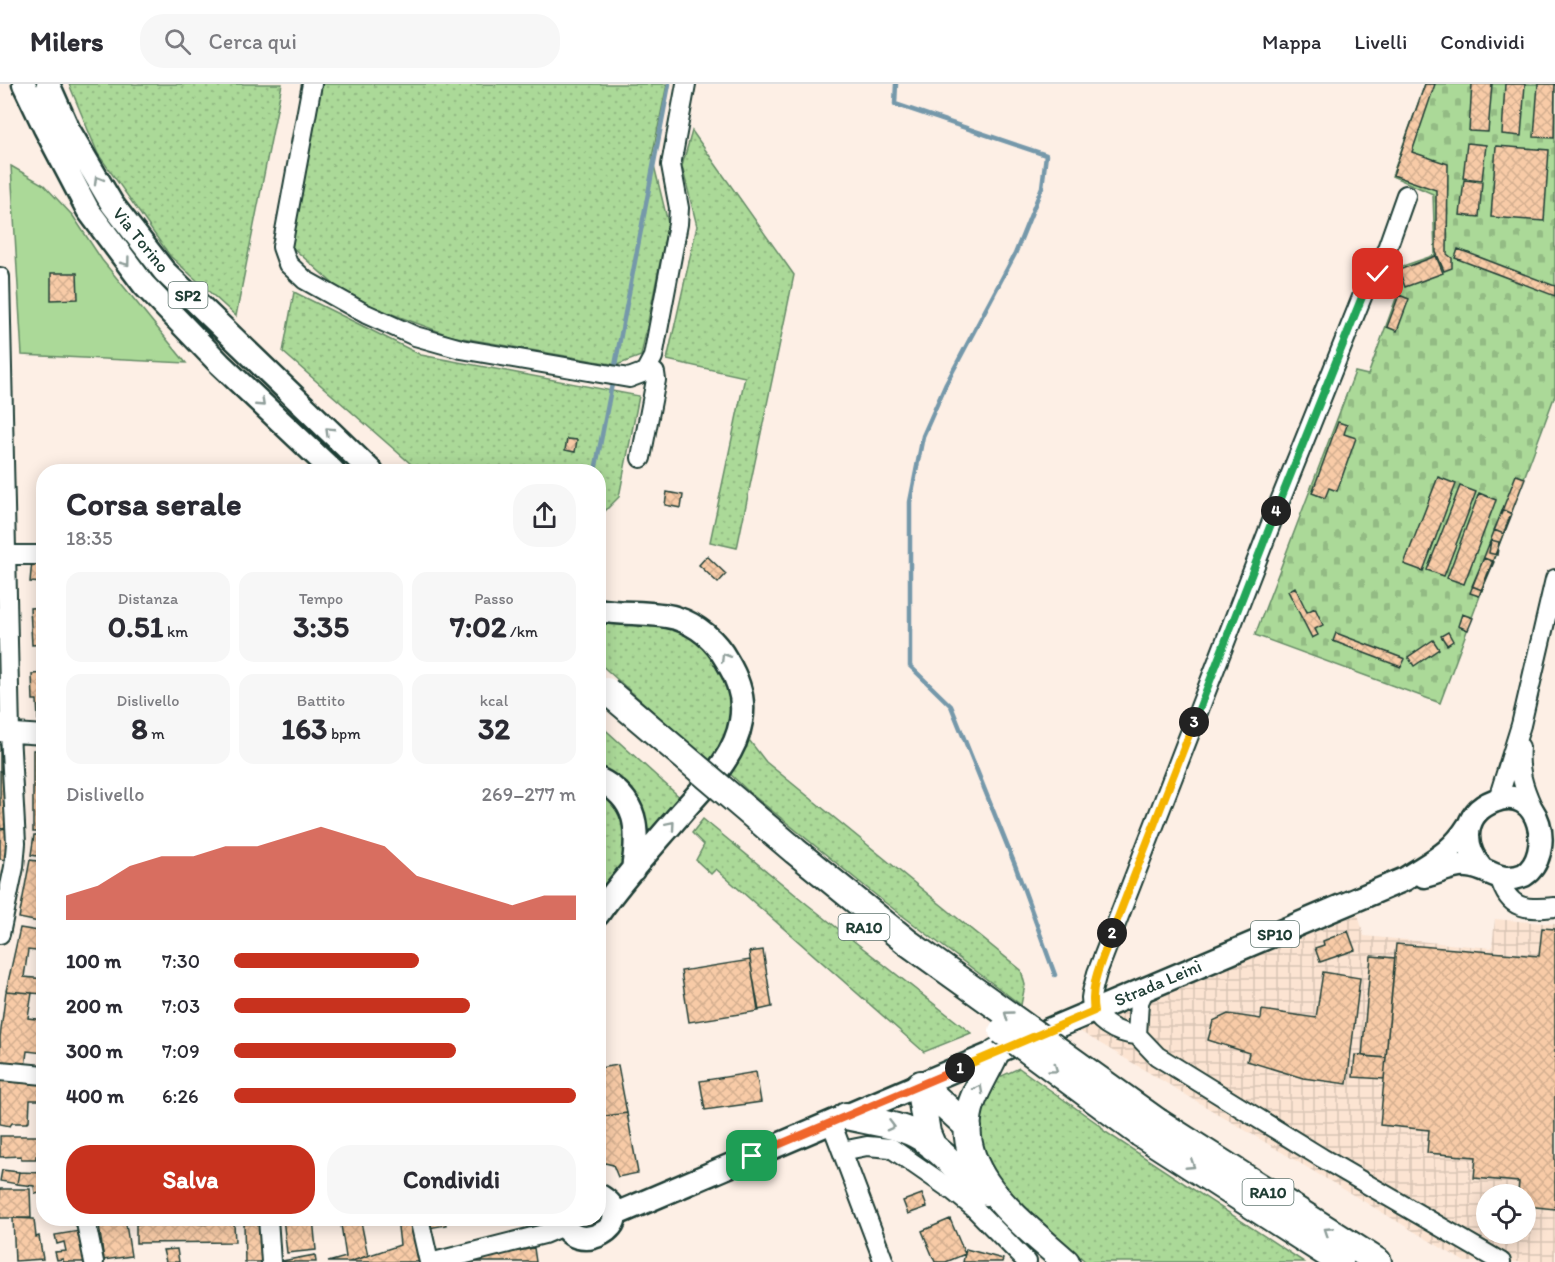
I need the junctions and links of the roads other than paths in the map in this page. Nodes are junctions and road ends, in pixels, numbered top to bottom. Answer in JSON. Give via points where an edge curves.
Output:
{"nodes":[{"id":1,"x":24,"y":84,"type":"edge"},
{"id":2,"x":48,"y":84,"type":"edge"},
{"id":3,"x":312,"y":84,"type":"edge"},
{"id":4,"x":686,"y":84,"type":"edge"},
{"id":5,"x":1406,"y":195,"type":"dead end"},
{"id":6,"x":0,"y":277,"type":"edge"},
{"id":7,"x":648,"y":368,"type":"junction"},
{"id":8,"x":641,"y":458,"type":"dead end"},
{"id":9,"x":326,"y":464,"type":"edge"},
{"id":10,"x":364,"y":464,"type":"edge"},
{"id":11,"x":6,"y":555,"type":"junction"},
{"id":12,"x":36,"y":555,"type":"edge"},
{"id":13,"x":1555,"y":579,"type":"edge"},
{"id":14,"x":606,"y":611,"type":"edge"},
{"id":15,"x":606,"y":696,"type":"edge"},
{"id":16,"x":1521,"y":725,"type":"junction"},
{"id":17,"x":5,"y":732,"type":"edge"},
{"id":18,"x":36,"y":734,"type":"edge"},
{"id":19,"x":606,"y":784,"type":"edge"},
{"id":20,"x":1498,"y":799,"type":"junction"},
{"id":21,"x":1543,"y":817,"type":"edge"},
{"id":22,"x":1469,"y":825,"type":"junction"},
{"id":23,"x":1550,"y":852,"type":"edge"},
{"id":24,"x":633,"y":870,"type":"junction"},
{"id":25,"x":1490,"y":873,"type":"junction"},
{"id":26,"x":1405,"y":879,"type":"junction"},
{"id":27,"x":606,"y":904,"type":"edge"},
{"id":28,"x":1555,"y":907,"type":"edge"},
{"id":29,"x":0,"y":934,"type":"edge"},
{"id":30,"x":1145,"y":989,"type":"junction"},
{"id":31,"x":1094,"y":1011,"type":"junction"},
{"id":32,"x":1137,"y":1035,"type":"junction"},
{"id":33,"x":996,"y":1052,"type":"junction"},
{"id":34,"x":0,"y":1071,"type":"edge"},
{"id":35,"x":36,"y":1074,"type":"edge"},
{"id":36,"x":920,"y":1085,"type":"junction"},
{"id":37,"x":838,"y":1119,"type":"junction"},
{"id":38,"x":968,"y":1127,"type":"junction"},
{"id":39,"x":1150,"y":1128,"type":"junction"},
{"id":40,"x":933,"y":1147,"type":"junction"},
{"id":41,"x":842,"y":1151,"type":"junction"},
{"id":42,"x":996,"y":1198,"type":"junction"},
{"id":43,"x":606,"y":1200,"type":"edge"},
{"id":44,"x":614,"y":1215,"type":"junction"},
{"id":45,"x":87,"y":1226,"type":"edge"},
{"id":46,"x":269,"y":1226,"type":"edge"},
{"id":47,"x":421,"y":1226,"type":"edge"},
{"id":48,"x":557,"y":1226,"type":"edge"},
{"id":49,"x":565,"y":1226,"type":"edge"},
{"id":50,"x":586,"y":1253,"type":"edge"},
{"id":51,"x":94,"y":1262,"type":"edge"},
{"id":52,"x":271,"y":1262,"type":"edge"},
{"id":53,"x":429,"y":1262,"type":"edge"},
{"id":54,"x":434,"y":1262,"type":"edge"},
{"id":55,"x":884,"y":1262,"type":"edge"},
{"id":56,"x":1027,"y":1262,"type":"edge"},
{"id":57,"x":1066,"y":1262,"type":"edge"},
{"id":58,"x":1340,"y":1262,"type":"edge"},
{"id":59,"x":1378,"y":1262,"type":"edge"},
{"id":60,"x":1501,"y":1262,"type":"edge"}],
"edges":[{"from":1,"to":9,"type":"main road","name":"Via Torino","number":"SP2","one_way":true,"via":[[88,210],[144,285]]},
{"from":10,"to":2,"type":"main road","name":"Via Torino","number":"SP2","one_way":true,"via":[[164,271],[112,204],[68,129]]},
{"from":3,"to":7,"type":"street","via":[[282,247],[291,269],[385,323],[461,349],[624,378],[640,375]]},
{"from":4,"to":7,"type":"street","via":[[671,165],[678,224],[655,351]]},
{"from":5,"to":31,"type":"street","via":[[1378,274],[1366,287],[1287,484],[1097,973],[1091,997]]},
{"from":6,"to":11,"type":"street"},
{"from":7,"to":8,"type":"street","via":[[656,380]]},
{"from":11,"to":12,"type":"street"},
{"from":11,"to":17,"type":"street"},
{"from":13,"to":16,"type":"street"},
{"from":24,"to":14,"type":"main road","one_way":true,"via":[[720,767],[738,736],[742,703],[734,672],[722,652],[693,625],[657,614]]},
{"from":15,"to":39,"type":"highway","number":"RA10","bridge":true,"via":[[898,956]]},
{"from":16,"to":20,"type":"street"},
{"from":16,"to":21,"type":"street","via":[[1521,779]]},
{"from":17,"to":18,"type":"street"},
{"from":17,"to":29,"type":"street","via":[[16,843]]},
{"from":19,"to":24,"type":"main road","via":[[618,792],[635,821]]},
{"from":20,"to":21,"type":"main road","via":[[1522,801]]},
{"from":20,"to":22,"type":"main road","number":"SP10","via":[[1480,809]]},
{"from":21,"to":23,"type":"main road","number":"SP10"},
{"from":22,"to":25,"type":"main road","via":[[1467,837],[1473,859]]},
{"from":22,"to":26,"type":"main road","name":"Strada Leinì","number":"SP10","via":[[1451,850]]},
{"from":23,"to":25,"type":"main road","number":"SP10","via":[[1527,874],[1514,878]]},
{"from":24,"to":27,"type":"main road"},
{"from":25,"to":26,"type":"main road","name":"Strada Leinì","number":"SP10","via":[[1466,865]]},
{"from":25,"to":28,"type":"street","via":[[1512,902],[1522,908]]},
{"from":26,"to":30,"type":"main road","name":"Strada Leinì","number":"SP10"},
{"from":30,"to":31,"type":"main road","name":"Strada Leinì","number":"SP10"},
{"from":30,"to":32,"type":"street","via":[[1139,1002]]},
{"from":31,"to":32,"type":"street","via":[[1106,1024],[1124,1034]]},
{"from":31,"to":33,"type":"main road","name":"Strada Leinì","number":"SP10"},
{"from":32,"to":60,"type":"street","via":[[1172,1066]]},
{"from":33,"to":36,"type":"main road","name":"Strada Leinì","number":"SP10"},
{"from":38,"to":33,"type":"highway","one_way":true,"via":[[972,1102]]},
{"from":34,"to":35,"type":"street"},
{"from":36,"to":37,"type":"main road","name":"Strada Leinì","number":"SP10"},
{"from":36,"to":38,"type":"highway"},
{"from":36,"to":40,"type":"highway"},
{"from":37,"to":40,"type":"highway","one_way":true,"via":[[909,1131]]},
{"from":37,"to":41,"type":"street"},
{"from":37,"to":44,"type":"main road","name":"Strada Leinì","number":"SP10"},
{"from":38,"to":42,"type":"highway","via":[[975,1164]]},
{"from":39,"to":58,"type":"highway","number":"RA10","one_way":true},
{"from":59,"to":39,"type":"highway","number":"RA10","one_way":true},
{"from":40,"to":42,"type":"highway","via":[[972,1183]]},
{"from":41,"to":55,"type":"street"},
{"from":41,"to":56,"type":"street","via":[[867,1146],[891,1148],[974,1208]]},
{"from":42,"to":57,"type":"highway"},
{"from":43,"to":44,"type":"main road"},
{"from":44,"to":50,"type":"main road","via":[[608,1236]]},
{"from":45,"to":51,"type":"street"},
{"from":46,"to":52,"type":"street"},
{"from":47,"to":53,"type":"street"},
{"from":48,"to":54,"type":"street","via":[[544,1234]]},
{"from":49,"to":50,"type":"main road"}]}
